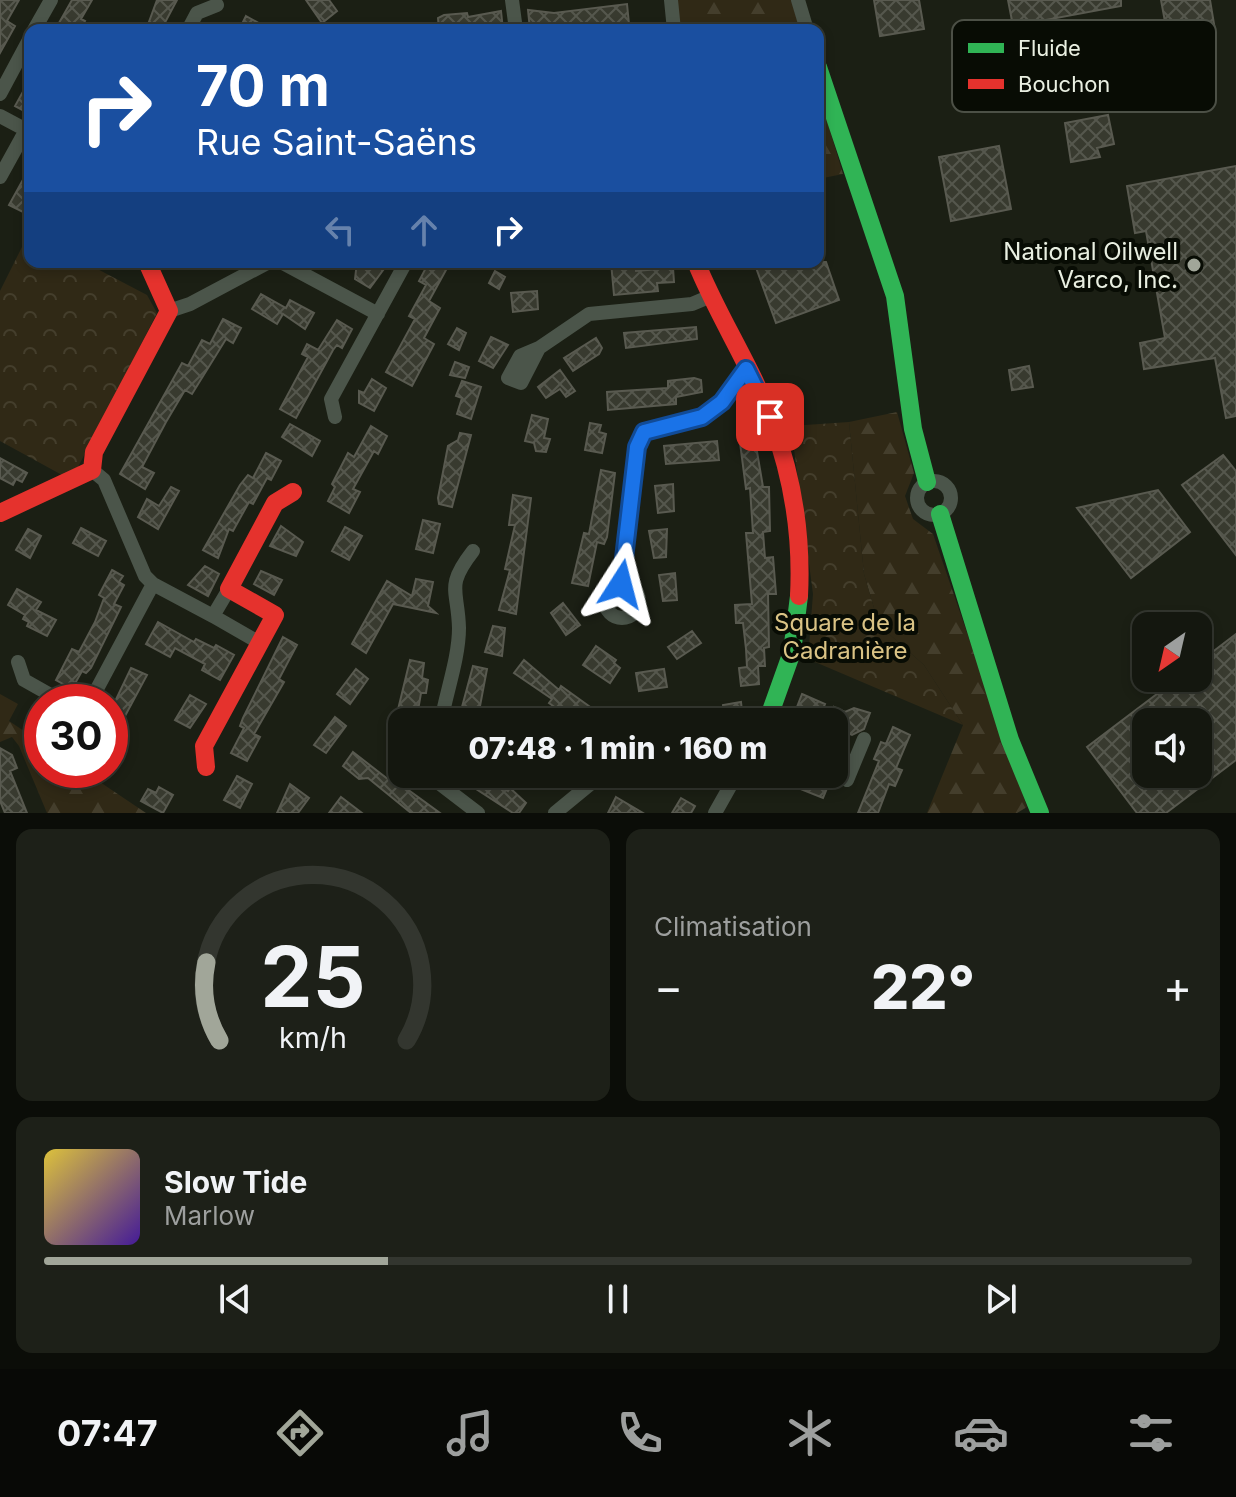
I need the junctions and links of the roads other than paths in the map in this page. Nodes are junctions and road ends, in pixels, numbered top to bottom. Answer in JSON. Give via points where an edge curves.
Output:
{"nodes":[{"id":1,"x":51,"y":0,"type":"edge"},
{"id":2,"x":512,"y":0,"type":"edge"},
{"id":3,"x":671,"y":0,"type":"edge"},
{"id":4,"x":798,"y":0,"type":"edge"},
{"id":5,"x":217,"y":5,"type":"dead end"},
{"id":6,"x":37,"y":24,"type":"edge"},
{"id":7,"x":191,"y":24,"type":"edge"},
{"id":8,"x":515,"y":24,"type":"edge"},
{"id":9,"x":673,"y":24,"type":"edge"},
{"id":10,"x":805,"y":24,"type":"edge"},
{"id":11,"x":24,"y":49,"type":"edge"},
{"id":12,"x":824,"y":85,"type":"edge"},
{"id":13,"x":0,"y":94,"type":"edge"},
{"id":14,"x":0,"y":116,"type":"edge"},
{"id":15,"x":24,"y":129,"type":"edge"},
{"id":16,"x":24,"y":138,"type":"edge"},
{"id":17,"x":0,"y":177,"type":"edge"},
{"id":18,"x":150,"y":268,"type":"edge"},
{"id":19,"x":258,"y":268,"type":"edge"},
{"id":20,"x":292,"y":268,"type":"edge"},
{"id":21,"x":403,"y":268,"type":"edge"},
{"id":22,"x":699,"y":268,"type":"edge"},
{"id":23,"x":711,"y":296,"type":"junction"},
{"id":24,"x":169,"y":311,"type":"junction"},
{"id":25,"x":378,"y":314,"type":"junction"},
{"id":26,"x":539,"y":348,"type":"dead end"},
{"id":27,"x":746,"y":369,"type":"junction"},
{"id":28,"x":335,"y":417,"type":"dead end"},
{"id":29,"x":92,"y":470,"type":"junction"},
{"id":30,"x":927,"y":482,"type":"junction"},
{"id":31,"x":293,"y":492,"type":"dead end"},
{"id":32,"x":0,"y":513,"type":"edge"},
{"id":33,"x":940,"y":514,"type":"junction"},
{"id":34,"x":473,"y":551,"type":"dead end"},
{"id":35,"x":153,"y":584,"type":"junction"},
{"id":36,"x":621,"y":584,"type":"dead end"},
{"id":37,"x":229,"y":589,"type":"junction"},
{"id":38,"x":213,"y":616,"type":"junction"},
{"id":39,"x":260,"y":643,"type":"junction"},
{"id":40,"x":18,"y":662,"type":"dead end"},
{"id":41,"x":31,"y":684,"type":"edge"},
{"id":42,"x":100,"y":684,"type":"edge"},
{"id":43,"x":444,"y":708,"type":"edge"},
{"id":44,"x":774,"y":708,"type":"edge"},
{"id":45,"x":864,"y":739,"type":"dead end"},
{"id":46,"x":848,"y":761,"type":"edge"},
{"id":47,"x":853,"y":763,"type":"junction"},
{"id":48,"x":206,"y":767,"type":"dead end"},
{"id":49,"x":848,"y":777,"type":"edge"},
{"id":50,"x":446,"y":788,"type":"edge"},
{"id":51,"x":585,"y":788,"type":"edge"},
{"id":52,"x":728,"y":788,"type":"edge"},
{"id":53,"x":478,"y":813,"type":"edge"},
{"id":54,"x":555,"y":813,"type":"edge"},
{"id":55,"x":715,"y":813,"type":"edge"},
{"id":56,"x":1040,"y":813,"type":"edge"}],
"edges":[{"from":1,"to":6,"type":"street"},
{"from":2,"to":8,"type":"street"},
{"from":3,"to":9,"type":"street"},
{"from":4,"to":10,"type":"street"},
{"from":5,"to":7,"type":"street","via":[[197,13]]},
{"from":11,"to":13,"type":"street"},
{"from":12,"to":30,"type":"street","via":[[895,296],[910,417]]},
{"from":14,"to":15,"type":"street"},
{"from":16,"to":17,"type":"street"},
{"from":18,"to":24,"type":"street"},
{"from":19,"to":24,"type":"street"},
{"from":20,"to":25,"type":"street"},
{"from":21,"to":25,"type":"street"},
{"from":22,"to":23,"type":"street"},
{"from":23,"to":26,"type":"street","via":[[692,304],[589,314]]},
{"from":23,"to":27,"type":"street"},
{"from":24,"to":29,"type":"street","via":[[94,452]]},
{"from":25,"to":28,"type":"street","via":[[331,399]]},
{"from":27,"to":36,"type":"street","via":[[722,402],[702,417],[649,428],[640,438]]},
{"from":27,"to":44,"type":"street","via":[[782,448],[792,493],[799,578],[794,652]]},
{"from":29,"to":32,"type":"street"},
{"from":29,"to":35,"type":"street","via":[[104,480]]},
{"from":30,"to":33,"type":"street","via":[[918,491],[918,504],[927,514]]},
{"from":30,"to":33,"type":"street","via":[[941,481],[950,491],[950,505]]},
{"from":31,"to":37,"type":"street","via":[[275,503]]},
{"from":33,"to":56,"type":"street","via":[[1010,740]]},
{"from":34,"to":43,"type":"street","via":[[459,570],[453,594],[459,629]]},
{"from":35,"to":38,"type":"street"},
{"from":35,"to":42,"type":"street"},
{"from":37,"to":38,"type":"street"},
{"from":37,"to":39,"type":"street","via":[[275,615]]},
{"from":38,"to":39,"type":"street"},
{"from":39,"to":48,"type":"street","via":[[204,746]]},
{"from":40,"to":41,"type":"street","via":[[24,680]]},
{"from":45,"to":47,"type":"street"},
{"from":46,"to":47,"type":"street"},
{"from":47,"to":49,"type":"street"},
{"from":50,"to":53,"type":"street"},
{"from":51,"to":54,"type":"street"},
{"from":52,"to":55,"type":"street"}]}
